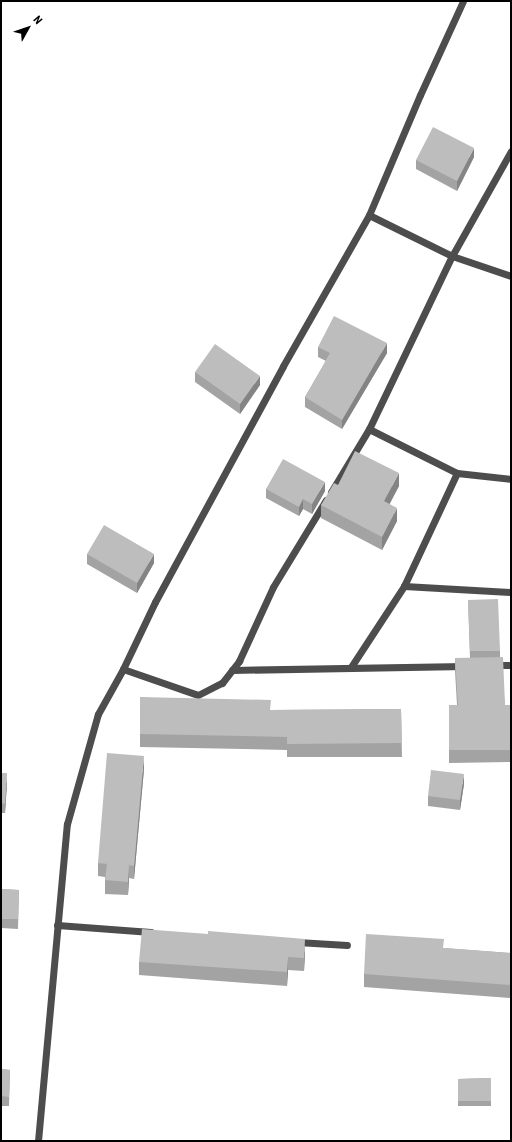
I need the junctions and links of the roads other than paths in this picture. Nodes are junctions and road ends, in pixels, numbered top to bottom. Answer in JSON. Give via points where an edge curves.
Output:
{"nodes":[{"id":1,"x":463,"y":1,"type":"edge"},
{"id":2,"x":510,"y":155,"type":"edge"},
{"id":3,"x":369,"y":215,"type":"junction"},
{"id":4,"x":452,"y":256,"type":"junction"},
{"id":5,"x":511,"y":276,"type":"edge"},
{"id":6,"x":369,"y":429,"type":"junction"},
{"id":7,"x":457,"y":473,"type":"junction"},
{"id":8,"x":511,"y":479,"type":"edge"},
{"id":9,"x":404,"y":586,"type":"junction"},
{"id":10,"x":511,"y":592,"type":"edge"},
{"id":11,"x":471,"y":665,"type":"edge"},
{"id":12,"x":487,"y":665,"type":"edge"},
{"id":13,"x":511,"y":665,"type":"edge"},
{"id":14,"x":351,"y":668,"type":"junction"},
{"id":15,"x":123,"y":669,"type":"junction"},
{"id":16,"x":232,"y":670,"type":"junction"},
{"id":17,"x":57,"y":925,"type":"junction"},
{"id":18,"x":161,"y":933,"type":"edge"},
{"id":19,"x":293,"y":941,"type":"edge"},
{"id":20,"x":347,"y":945,"type":"dead end"},
{"id":21,"x":38,"y":1141,"type":"edge"}],
"edges":[{"from":1,"to":3,"type":"street"},
{"from":2,"to":4,"type":"street"},
{"from":3,"to":4,"type":"street"},
{"from":3,"to":15,"type":"street","via":[[154,602]]},
{"from":4,"to":5,"type":"street"},
{"from":4,"to":6,"type":"street"},
{"from":6,"to":7,"type":"street"},
{"from":6,"to":16,"type":"street","via":[[273,587],[239,661]]},
{"from":7,"to":8,"type":"street"},
{"from":7,"to":9,"type":"street"},
{"from":9,"to":10,"type":"street"},
{"from":9,"to":14,"type":"street"},
{"from":11,"to":14,"type":"street"},
{"from":12,"to":13,"type":"street"},
{"from":14,"to":16,"type":"street"},
{"from":15,"to":16,"type":"street","via":[[198,694],[222,683]]},
{"from":15,"to":17,"type":"street","via":[[98,714],[67,824]]},
{"from":17,"to":18,"type":"street"},
{"from":17,"to":21,"type":"street"},
{"from":19,"to":20,"type":"street"}]}
